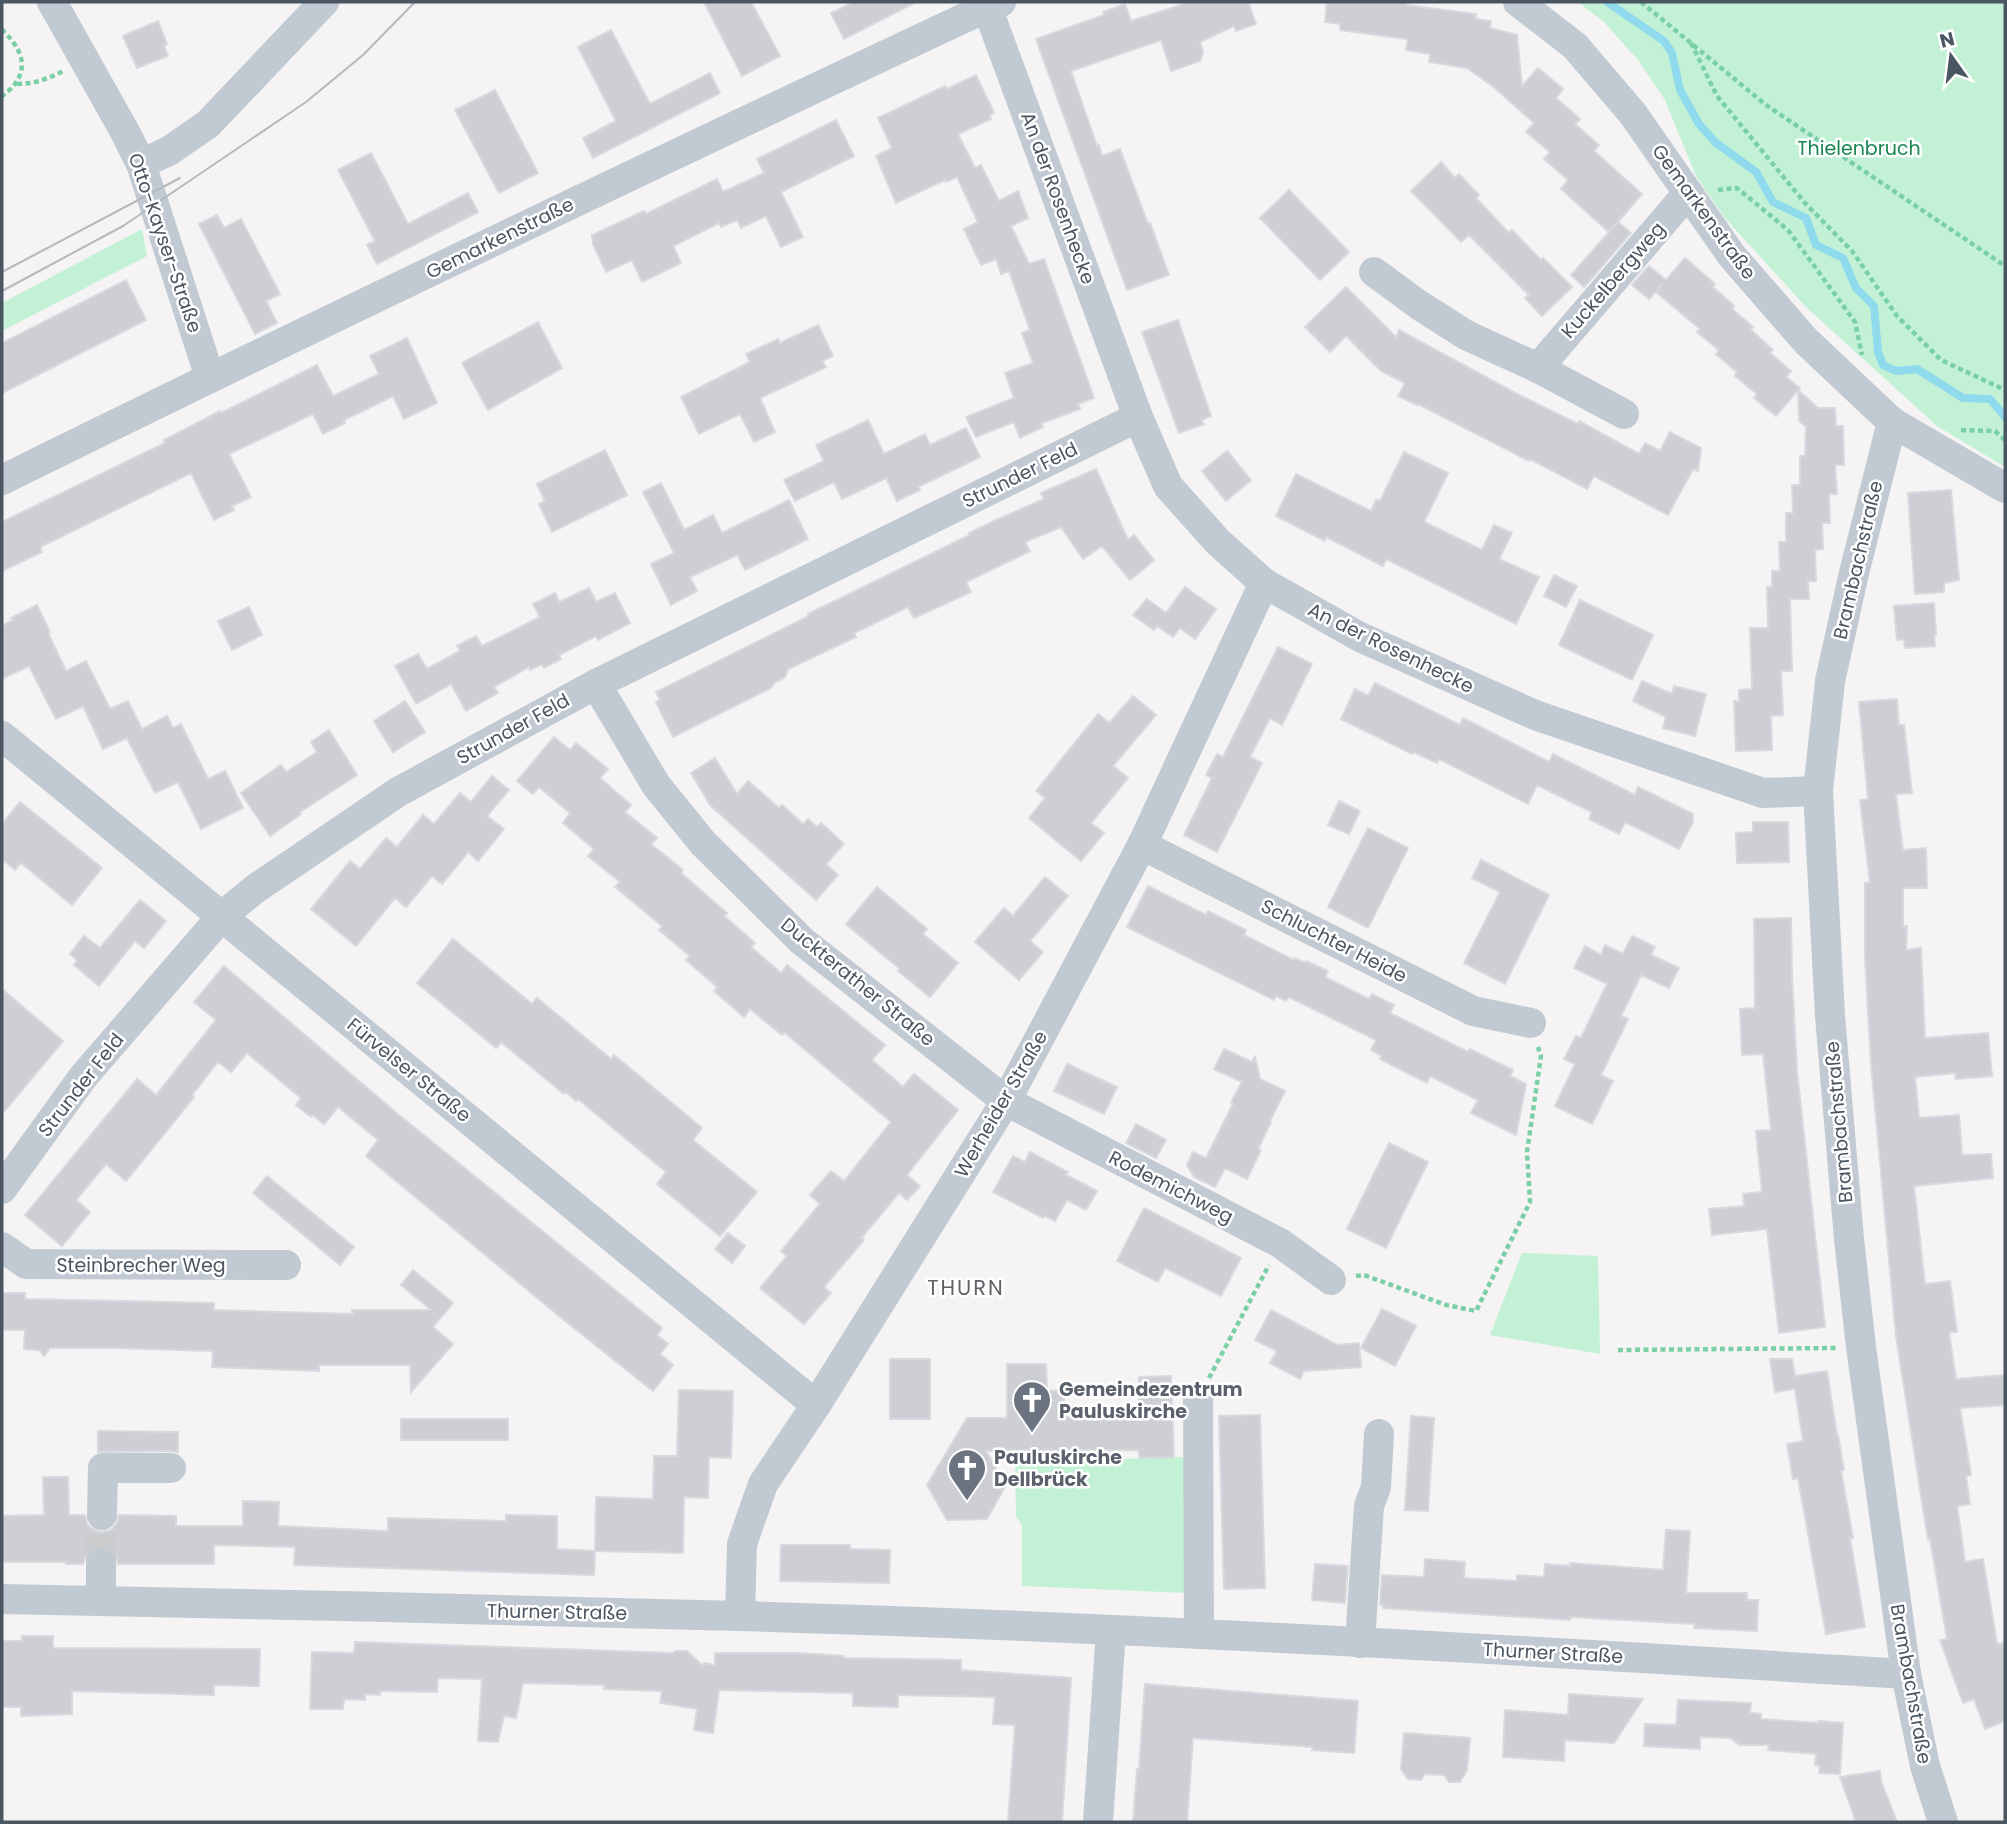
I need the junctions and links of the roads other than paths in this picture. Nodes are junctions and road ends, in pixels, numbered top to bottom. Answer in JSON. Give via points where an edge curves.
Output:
{"nodes":[{"id":1,"x":52,"y":2,"type":"edge"},
{"id":2,"x":324,"y":2,"type":"edge"},
{"id":3,"x":1518,"y":2,"type":"edge"},
{"id":4,"x":994,"y":5,"type":"edge"},
{"id":5,"x":141,"y":163,"type":"junction"},
{"id":6,"x":1688,"y":193,"type":"junction"},
{"id":7,"x":1374,"y":272,"type":"dead end"},
{"id":8,"x":1538,"y":368,"type":"junction"},
{"id":9,"x":210,"y":378,"type":"junction"},
{"id":10,"x":1624,"y":414,"type":"dead end"},
{"id":11,"x":1138,"y":417,"type":"junction"},
{"id":12,"x":1892,"y":422,"type":"junction"},
{"id":13,"x":2,"y":480,"type":"edge"},
{"id":14,"x":2005,"y":488,"type":"edge"},
{"id":15,"x":1264,"y":583,"type":"junction"},
{"id":16,"x":596,"y":684,"type":"junction"},
{"id":17,"x":2,"y":736,"type":"edge"},
{"id":18,"x":1818,"y":791,"type":"junction"},
{"id":19,"x":1142,"y":845,"type":"junction"},
{"id":20,"x":222,"y":916,"type":"junction"},
{"id":21,"x":1531,"y":1023,"type":"road end"},
{"id":22,"x":1006,"y":1101,"type":"junction"},
{"id":23,"x":2,"y":1189,"type":"edge"},
{"id":24,"x":2,"y":1247,"type":"edge"},
{"id":25,"x":286,"y":1265,"type":"dead end"},
{"id":26,"x":1331,"y":1280,"type":"road end"},
{"id":27,"x":1198,"y":1399,"type":"road end"},
{"id":28,"x":816,"y":1405,"type":"junction"},
{"id":29,"x":1379,"y":1434,"type":"dead end"},
{"id":30,"x":171,"y":1468,"type":"dead end"},
{"id":31,"x":102,"y":1515,"type":"tunnel mouth"},
{"id":32,"x":101,"y":1564,"type":"tunnel mouth"},
{"id":33,"x":2,"y":1599,"type":"edge"},
{"id":34,"x":101,"y":1601,"type":"junction"},
{"id":35,"x":740,"y":1616,"type":"junction"},
{"id":36,"x":1111,"y":1630,"type":"junction"},
{"id":37,"x":1199,"y":1634,"type":"junction"},
{"id":38,"x":1360,"y":1643,"type":"junction"},
{"id":39,"x":1906,"y":1674,"type":"junction"},
{"id":40,"x":1098,"y":1822,"type":"edge"},
{"id":41,"x":1943,"y":1822,"type":"edge"}],
"edges":[{"from":1,"to":5,"type":"street","name":"Otto-Kayser-Straße"},
{"from":2,"to":5,"type":"street","via":[[208,124],[169,151]]},
{"from":3,"to":6,"type":"street","name":"Gemarkenstraße","via":[[1575,46],[1633,114]]},
{"from":4,"to":9,"type":"street","name":"Gemarkenstraße"},
{"from":4,"to":11,"type":"street","name":"An der Rosenhecke"},
{"from":5,"to":9,"type":"street","name":"Otto-Kayser-Straße"},
{"from":6,"to":8,"type":"street","name":"Kuckelbergweg"},
{"from":6,"to":12,"type":"street","name":"Gemarkenstraße","via":[[1732,256],[1806,341]]},
{"from":7,"to":8,"type":"street","via":[[1466,335]]},
{"from":8,"to":10,"type":"street"},
{"from":9,"to":13,"type":"street","name":"Gemarkenstraße"},
{"from":11,"to":15,"type":"street","name":"An der Rosenhecke","via":[[1168,486],[1217,542]]},
{"from":11,"to":16,"type":"street","name":"Strunder Feld"},
{"from":12,"to":14,"type":"street","name":"Gemarkenstraße"},
{"from":12,"to":18,"type":"street","name":"Brambachstraße","via":[[1830,681]]},
{"from":15,"to":18,"type":"street","name":"An der Rosenhecke","via":[[1360,637],[1535,715],[1763,793]]},
{"from":15,"to":19,"type":"street","name":"Werheider Straße"},
{"from":16,"to":20,"type":"street","name":"Strunder Feld","via":[[398,792]]},
{"from":16,"to":22,"type":"street","name":"Duckterather Straße","via":[[656,786],[703,844],[802,941]]},
{"from":17,"to":20,"type":"street","name":"Fürvelser Straße"},
{"from":18,"to":39,"type":"street","name":"Brambachstraße","via":[[1830,1016],[1849,1238]]},
{"from":19,"to":21,"type":"street","name":"Schluchter Heide","via":[[1473,1011]]},
{"from":19,"to":22,"type":"street","name":"Werheider Straße"},
{"from":20,"to":23,"type":"street","name":"Strunder Feld","via":[[83,1077]]},
{"from":20,"to":28,"type":"street","name":"Fürvelser Straße"},
{"from":22,"to":26,"type":"street","name":"Rodemichweg","via":[[1280,1243]]},
{"from":22,"to":28,"type":"street","name":"Werheider Straße"},
{"from":24,"to":25,"type":"street","name":"Steinbrecher Weg","via":[[26,1264]]},
{"from":27,"to":37,"type":"street"},
{"from":28,"to":35,"type":"street","name":"Werheider Straße","via":[[763,1484],[742,1544]]},
{"from":29,"to":38,"type":"street"},
{"from":30,"to":31,"type":"street","via":[[103,1468]]},
{"from":32,"to":34,"type":"street"},
{"from":33,"to":34,"type":"street","name":"Thurner Straße"},
{"from":34,"to":35,"type":"street","name":"Thurner Straße"},
{"from":35,"to":36,"type":"street","name":"Thurner Straße"},
{"from":36,"to":37,"type":"street","name":"Thurner Straße"},
{"from":36,"to":40,"type":"street"},
{"from":37,"to":38,"type":"street","name":"Thurner Straße"},
{"from":38,"to":39,"type":"street","name":"Thurner Straße"},
{"from":39,"to":41,"type":"street","name":"Brambachstraße","via":[[1925,1766]]}]}
